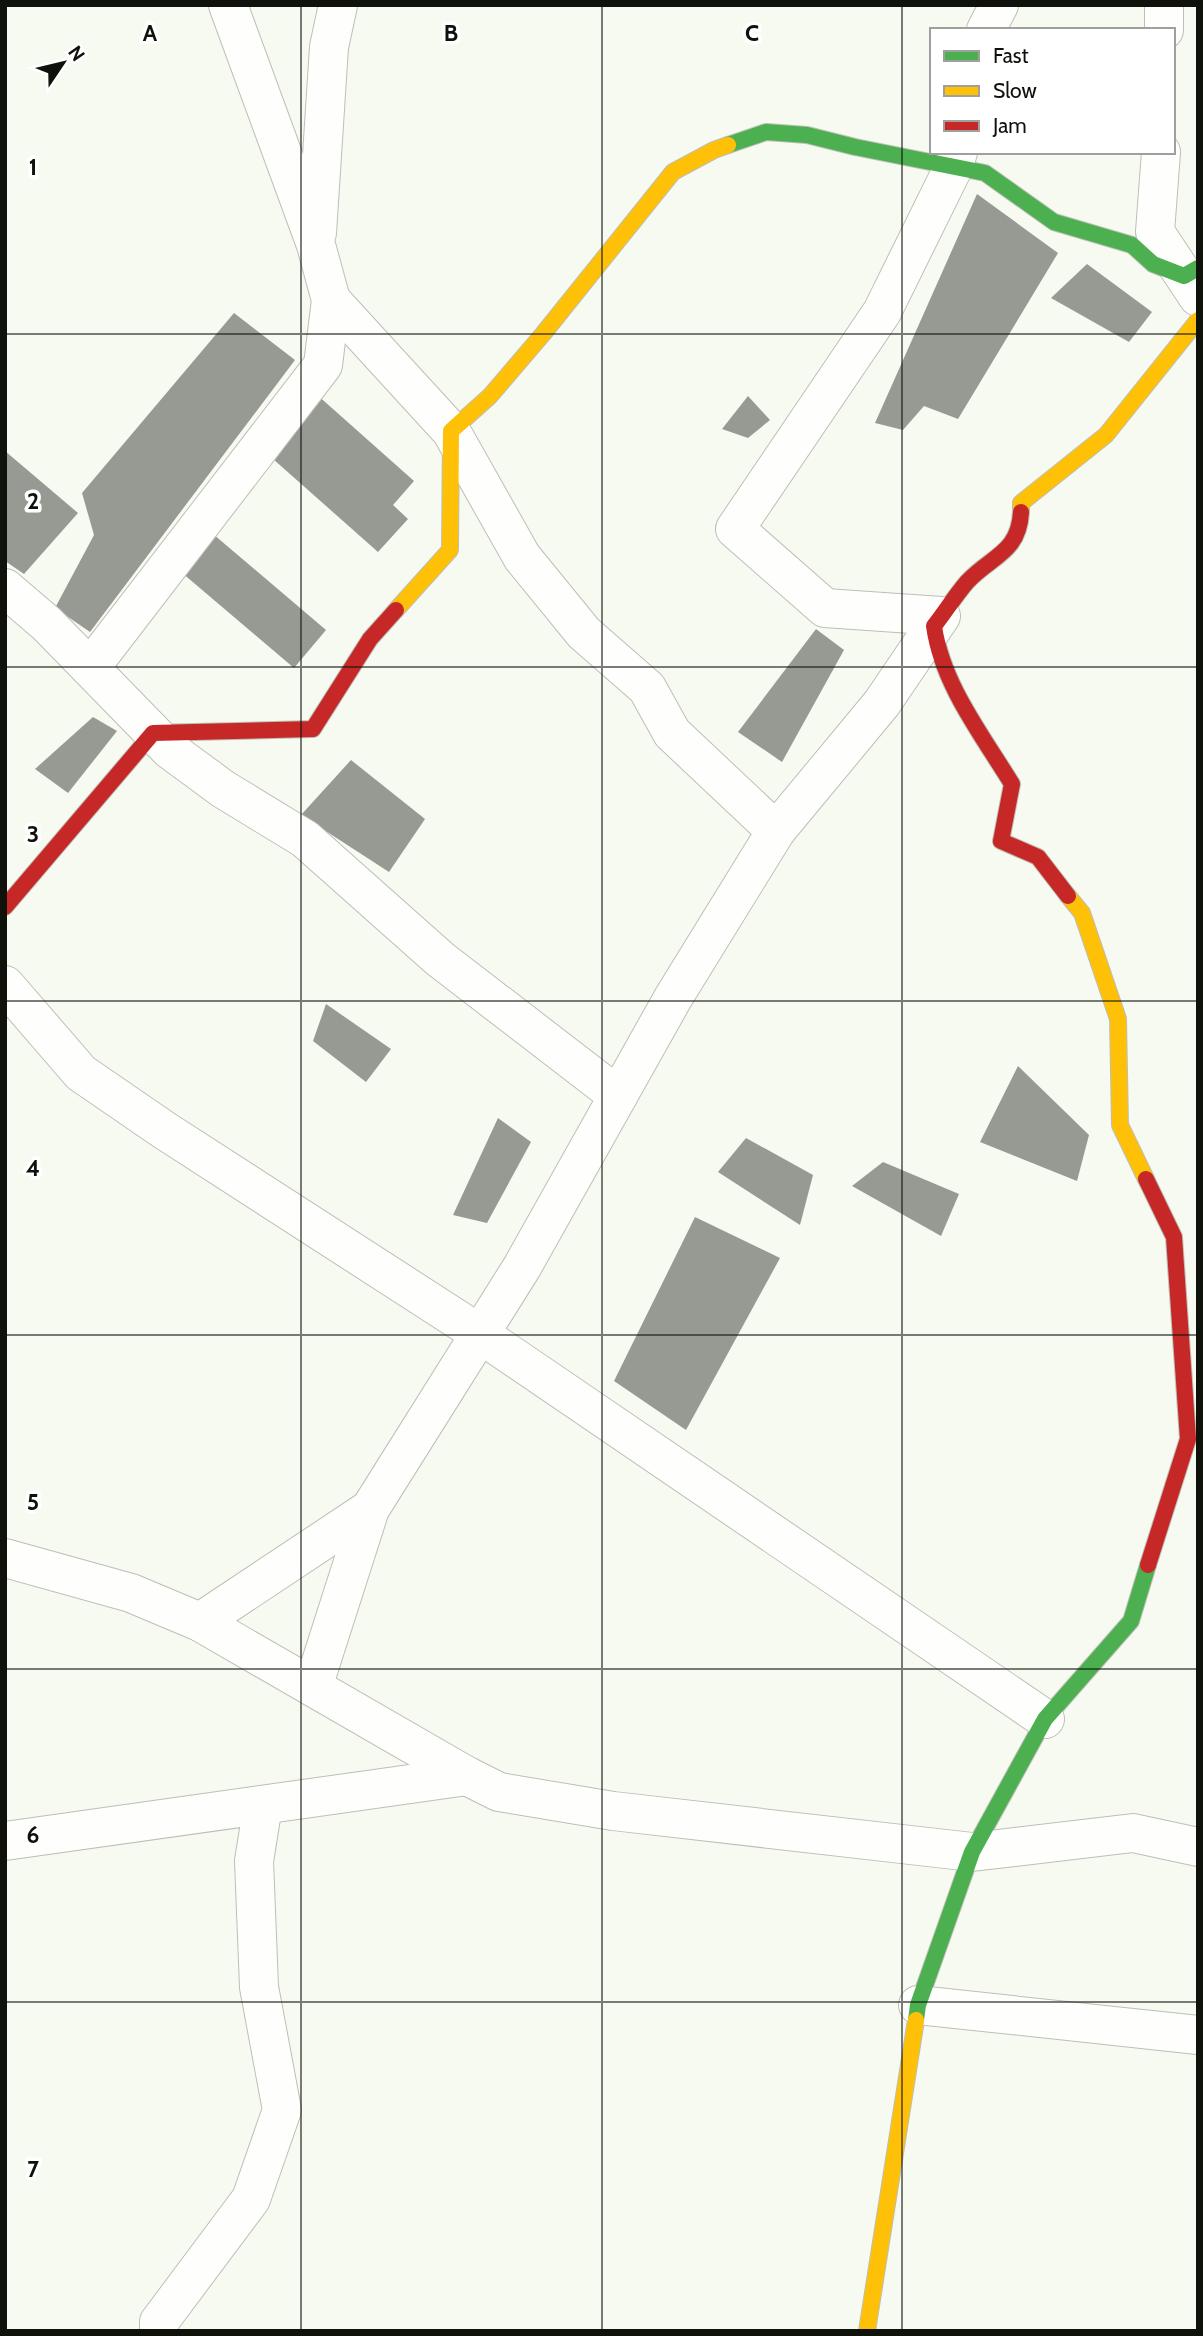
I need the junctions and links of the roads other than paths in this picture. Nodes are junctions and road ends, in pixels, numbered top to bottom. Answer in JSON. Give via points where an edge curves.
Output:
{"nodes":[{"id":1,"x":228,"y":5,"type":"edge"},
{"id":2,"x":338,"y":5,"type":"edge"},
{"id":3,"x":999,"y":5,"type":"edge"},
{"id":4,"x":1164,"y":5,"type":"edge"},
{"id":5,"x":987,"y":28,"type":"edge"},
{"id":6,"x":1164,"y":28,"type":"edge"},
{"id":7,"x":1161,"y":154,"type":"edge"},
{"id":8,"x":956,"y":159,"type":"edge"},
{"id":9,"x":316,"y":245,"type":"junction"},
{"id":10,"x":1193,"y":280,"type":"edge"},
{"id":11,"x":331,"y":300,"type":"junction"},
{"id":12,"x":1198,"y":320,"type":"edge"},
{"id":13,"x":451,"y":431,"type":"junction"},
{"id":14,"x":5,"y":588,"type":"edge"},
{"id":15,"x":941,"y":616,"type":"junction"},
{"id":16,"x":90,"y":668,"type":"junction"},
{"id":17,"x":153,"y":733,"type":"junction"},
{"id":18,"x":776,"y":831,"type":"junction"},
{"id":19,"x":5,"y":906,"type":"edge"},
{"id":20,"x":5,"y":985,"type":"edge"},
{"id":21,"x":618,"y":1096,"type":"junction"},
{"id":22,"x":480,"y":1334,"type":"junction"},
{"id":23,"x":370,"y":1508,"type":"junction"},
{"id":24,"x":5,"y":1559,"type":"edge"},
{"id":25,"x":200,"y":1622,"type":"junction"},
{"id":26,"x":313,"y":1687,"type":"junction"},
{"id":27,"x":1045,"y":1719,"type":"junction"},
{"id":28,"x":467,"y":1776,"type":"junction"},
{"id":29,"x":263,"y":1805,"type":"junction"},
{"id":30,"x":5,"y":1841,"type":"edge"},
{"id":31,"x":1198,"y":1847,"type":"edge"},
{"id":32,"x":972,"y":1852,"type":"junction"},
{"id":33,"x":918,"y":2005,"type":"junction"},
{"id":34,"x":1198,"y":2035,"type":"edge"},
{"id":35,"x":159,"y":2331,"type":"edge"},
{"id":36,"x":866,"y":2331,"type":"edge"}],
"edges":[{"from":1,"to":9,"type":"street"},
{"from":2,"to":9,"type":"street","via":[[329,47]]},
{"from":3,"to":5,"type":"street"},
{"from":4,"to":6,"type":"street"},
{"from":7,"to":10,"type":"street","via":[[1155,232]]},
{"from":8,"to":10,"type":"street","via":[[985,173],[1054,222],[1132,245],[1153,264]]},
{"from":8,"to":13,"type":"street","via":[[765,132],[703,155],[673,172],[490,396]]},
{"from":8,"to":15,"type":"street","via":[[882,312],[735,529],[825,608]]},
{"from":9,"to":11,"type":"street"},
{"from":11,"to":13,"type":"street"},
{"from":11,"to":16,"type":"street","via":[[323,365]]},
{"from":12,"to":15,"type":"street","via":[[1106,435],[1021,503],[1020,527],[1011,546],[968,581]]},
{"from":13,"to":17,"type":"street","via":[[450,550],[370,639],[313,729]]},
{"from":13,"to":18,"type":"street","via":[[522,556],[576,624],[647,688],[673,733]]},
{"from":14,"to":16,"type":"street"},
{"from":15,"to":18,"type":"street","via":[[882,703]]},
{"from":15,"to":27,"type":"street","via":[[934,626],[937,649],[960,699],[1012,784],[1001,841],[1038,857],[1082,912],[1118,1019],[1120,1125],[1174,1237],[1188,1438],[1131,1622]]},
{"from":16,"to":17,"type":"street"},
{"from":17,"to":19,"type":"street"},
{"from":17,"to":21,"type":"street","via":[[194,769],[305,839],[440,959]]},
{"from":18,"to":21,"type":"street"},
{"from":20,"to":22,"type":"street","via":[[81,1073]]},
{"from":21,"to":22,"type":"street"},
{"from":22,"to":23,"type":"street"},
{"from":22,"to":27,"type":"street"},
{"from":23,"to":25,"type":"street"},
{"from":23,"to":26,"type":"street"},
{"from":24,"to":25,"type":"street","via":[[131,1593]]},
{"from":25,"to":26,"type":"street"},
{"from":26,"to":28,"type":"street"},
{"from":27,"to":32,"type":"street"},
{"from":28,"to":29,"type":"street"},
{"from":28,"to":32,"type":"street","via":[[499,1792],[613,1811]]},
{"from":29,"to":30,"type":"street"},
{"from":29,"to":35,"type":"street","via":[[254,1861],[259,1987],[282,2110],[251,2199],[159,2322]]},
{"from":31,"to":32,"type":"street","via":[[1133,1833]]},
{"from":32,"to":33,"type":"street"},
{"from":33,"to":34,"type":"street"},
{"from":33,"to":36,"type":"street"}]}
